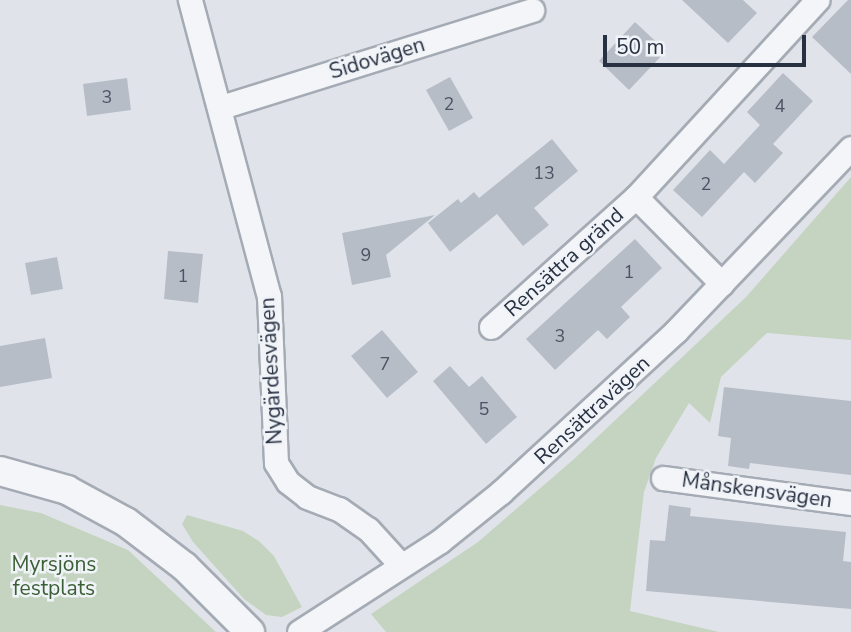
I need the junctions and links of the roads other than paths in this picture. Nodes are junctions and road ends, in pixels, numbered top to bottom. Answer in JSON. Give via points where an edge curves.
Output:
{"nodes":[{"id":1,"x":190,"y":0,"type":"edge"},
{"id":2,"x":817,"y":0,"type":"edge"},
{"id":3,"x":532,"y":10,"type":"dead end"},
{"id":4,"x":221,"y":107,"type":"junction"},
{"id":5,"x":851,"y":148,"type":"edge"},
{"id":6,"x":636,"y":197,"type":"junction"},
{"id":7,"x":722,"y":284,"type":"junction"},
{"id":8,"x":491,"y":327,"type":"dead end"},
{"id":9,"x":0,"y":471,"type":"edge"},
{"id":10,"x":663,"y":478,"type":"dead end"},
{"id":11,"x":851,"y":503,"type":"edge"},
{"id":12,"x":400,"y":564,"type":"junction"},
{"id":13,"x":250,"y":632,"type":"edge"},
{"id":14,"x":299,"y":632,"type":"edge"}],
"edges":[{"from":1,"to":4,"type":"street","name":"Nygärdesvägen"},
{"from":2,"to":6,"type":"street","name":"Rensättra gränd"},
{"from":3,"to":4,"type":"street","name":"Sidovägen"},
{"from":4,"to":12,"type":"street","name":"Nygärdesvägen","via":[[269,296],[276,463],[288,482],[368,529]]},
{"from":5,"to":7,"type":"street","name":"Rensättravägen"},
{"from":6,"to":7,"type":"street","name":"Rensättra gränd"},
{"from":6,"to":8,"type":"street","name":"Rensättra gränd"},
{"from":7,"to":12,"type":"street","name":"Rensättravägen","via":[[501,492],[439,541]]},
{"from":9,"to":13,"type":"street","via":[[67,490],[126,522],[185,567]]},
{"from":10,"to":11,"type":"street","name":"Månskensvägen"},
{"from":12,"to":14,"type":"street","name":"Rensättravägen"}]}
